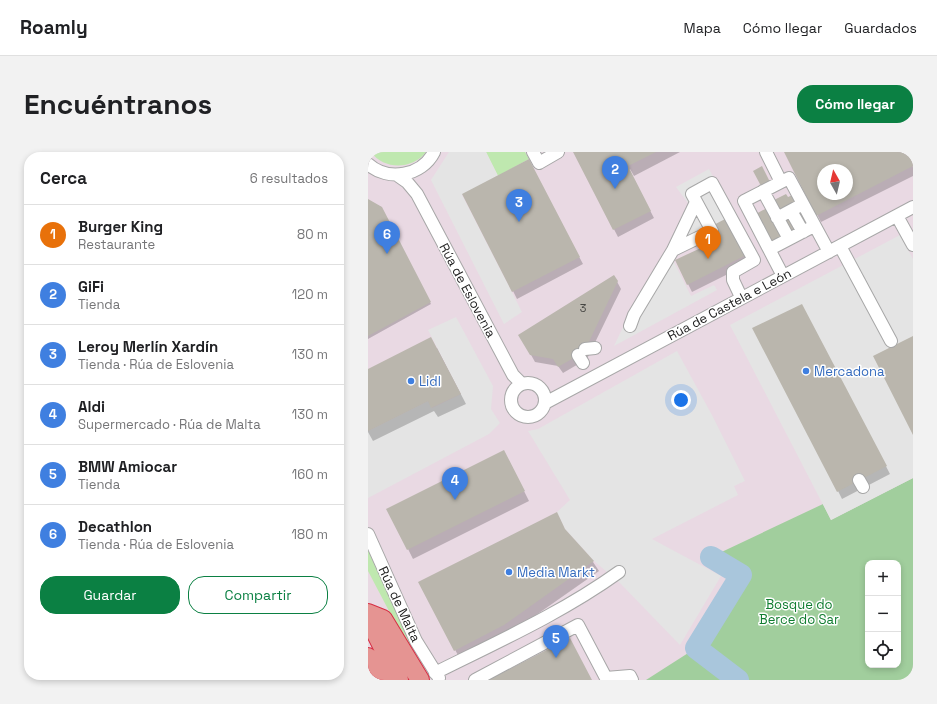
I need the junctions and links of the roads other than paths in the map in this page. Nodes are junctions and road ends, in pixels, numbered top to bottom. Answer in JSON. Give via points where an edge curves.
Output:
{"nodes":[{"id":1,"x":434,"y":152,"type":"edge"},
{"id":2,"x":533,"y":152,"type":"edge"},
{"id":3,"x":558,"y":152,"type":"edge"},
{"id":4,"x":766,"y":152,"type":"edge"},
{"id":5,"x":368,"y":164,"type":"edge"},
{"id":6,"x":418,"y":169,"type":"junction"},
{"id":7,"x":397,"y":175,"type":"junction"},
{"id":8,"x":781,"y":182,"type":"junction"},
{"id":9,"x":763,"y":191,"type":"junction"},
{"id":10,"x":416,"y":194,"type":"junction"},
{"id":11,"x":696,"y":202,"type":"junction"},
{"id":12,"x":803,"y":204,"type":"junction"},
{"id":13,"x":913,"y":207,"type":"edge"},
{"id":14,"x":791,"y":210,"type":"junction"},
{"id":15,"x":897,"y":216,"type":"junction"},
{"id":16,"x":777,"y":218,"type":"junction"},
{"id":17,"x":814,"y":226,"type":"junction"},
{"id":18,"x":803,"y":232,"type":"junction"},
{"id":19,"x":789,"y":239,"type":"junction"},
{"id":20,"x":913,"y":245,"type":"edge"},
{"id":21,"x":770,"y":249,"type":"junction"},
{"id":22,"x":834,"y":249,"type":"junction"},
{"id":23,"x":673,"y":250,"type":"junction"},
{"id":24,"x":783,"y":276,"type":"junction"},
{"id":25,"x":741,"y":297,"type":"junction"},
{"id":26,"x":630,"y":326,"type":"dead end"},
{"id":27,"x":891,"y":341,"type":"dead end"},
{"id":28,"x":522,"y":384,"type":"junction"},
{"id":29,"x":545,"y":403,"type":"junction"},
{"id":30,"x":368,"y":534,"type":"edge"},
{"id":31,"x":619,"y":572,"type":"dead end"},
{"id":32,"x":368,"y":613,"type":"edge"},
{"id":33,"x":368,"y":618,"type":"edge"},
{"id":34,"x":368,"y":657,"type":"edge"},
{"id":35,"x":431,"y":678,"type":"edge"},
{"id":36,"x":380,"y":680,"type":"edge"},
{"id":37,"x":399,"y":680,"type":"edge"},
{"id":38,"x":475,"y":680,"type":"edge"},
{"id":39,"x":632,"y":680,"type":"edge"}],
"edges":[{"from":1,"to":6,"type":"street"},
{"from":2,"to":3,"type":"street","via":[[539,163]]},
{"from":4,"to":8,"type":"street"},
{"from":5,"to":7,"type":"street","via":[[384,173]]},
{"from":6,"to":7,"type":"street"},
{"from":6,"to":10,"type":"street"},
{"from":7,"to":10,"type":"street","name":"Rúa de Eslovenia","via":[[407,182]]},
{"from":8,"to":9,"type":"street"},
{"from":8,"to":12,"type":"street","via":[[789,178]]},
{"from":9,"to":16,"type":"street"},
{"from":9,"to":21,"type":"street","via":[[744,201]]},
{"from":10,"to":28,"type":"street","name":"Rúa de Eslovenia","via":[[513,376]]},
{"from":11,"to":23,"type":"street"},
{"from":11,"to":23,"type":"street","via":[[712,231]]},
{"from":11,"to":25,"type":"street","via":[[692,194],[712,183],[754,260],[733,272],[733,280]]},
{"from":12,"to":14,"type":"street"},
{"from":12,"to":17,"type":"street"},
{"from":13,"to":15,"type":"street","name":"Rúa de Castela e León"},
{"from":14,"to":16,"type":"street"},
{"from":14,"to":18,"type":"street"},
{"from":15,"to":20,"type":"street"},
{"from":15,"to":22,"type":"street","name":"Rúa de Castela e León"},
{"from":16,"to":19,"type":"street"},
{"from":17,"to":18,"type":"street"},
{"from":17,"to":22,"type":"street"},
{"from":18,"to":19,"type":"street"},
{"from":19,"to":21,"type":"street"},
{"from":21,"to":24,"type":"street"},
{"from":22,"to":24,"type":"street","name":"Rúa de Castela e León"},
{"from":22,"to":27,"type":"street"},
{"from":23,"to":26,"type":"street"},
{"from":24,"to":25,"type":"street","name":"Rúa de Castela e León"},
{"from":25,"to":29,"type":"street","name":"Rúa de Castela e León"},
{"from":28,"to":29,"type":"street","via":[[532,383],[540,388]]},
{"from":28,"to":29,"type":"street","via":[[517,386],[511,396],[516,413],[526,417],[532,416],[540,411]]},
{"from":30,"to":35,"type":"street","name":"Rúa de Malta"},
{"from":31,"to":35,"type":"street","via":[[592,592]]},
{"from":32,"to":35,"type":"highway","via":[[383,619]]},
{"from":33,"to":37,"type":"highway"},
{"from":34,"to":36,"type":"highway"},
{"from":38,"to":39,"type":"street","via":[[578,625],[606,678],[630,676]]}]}
